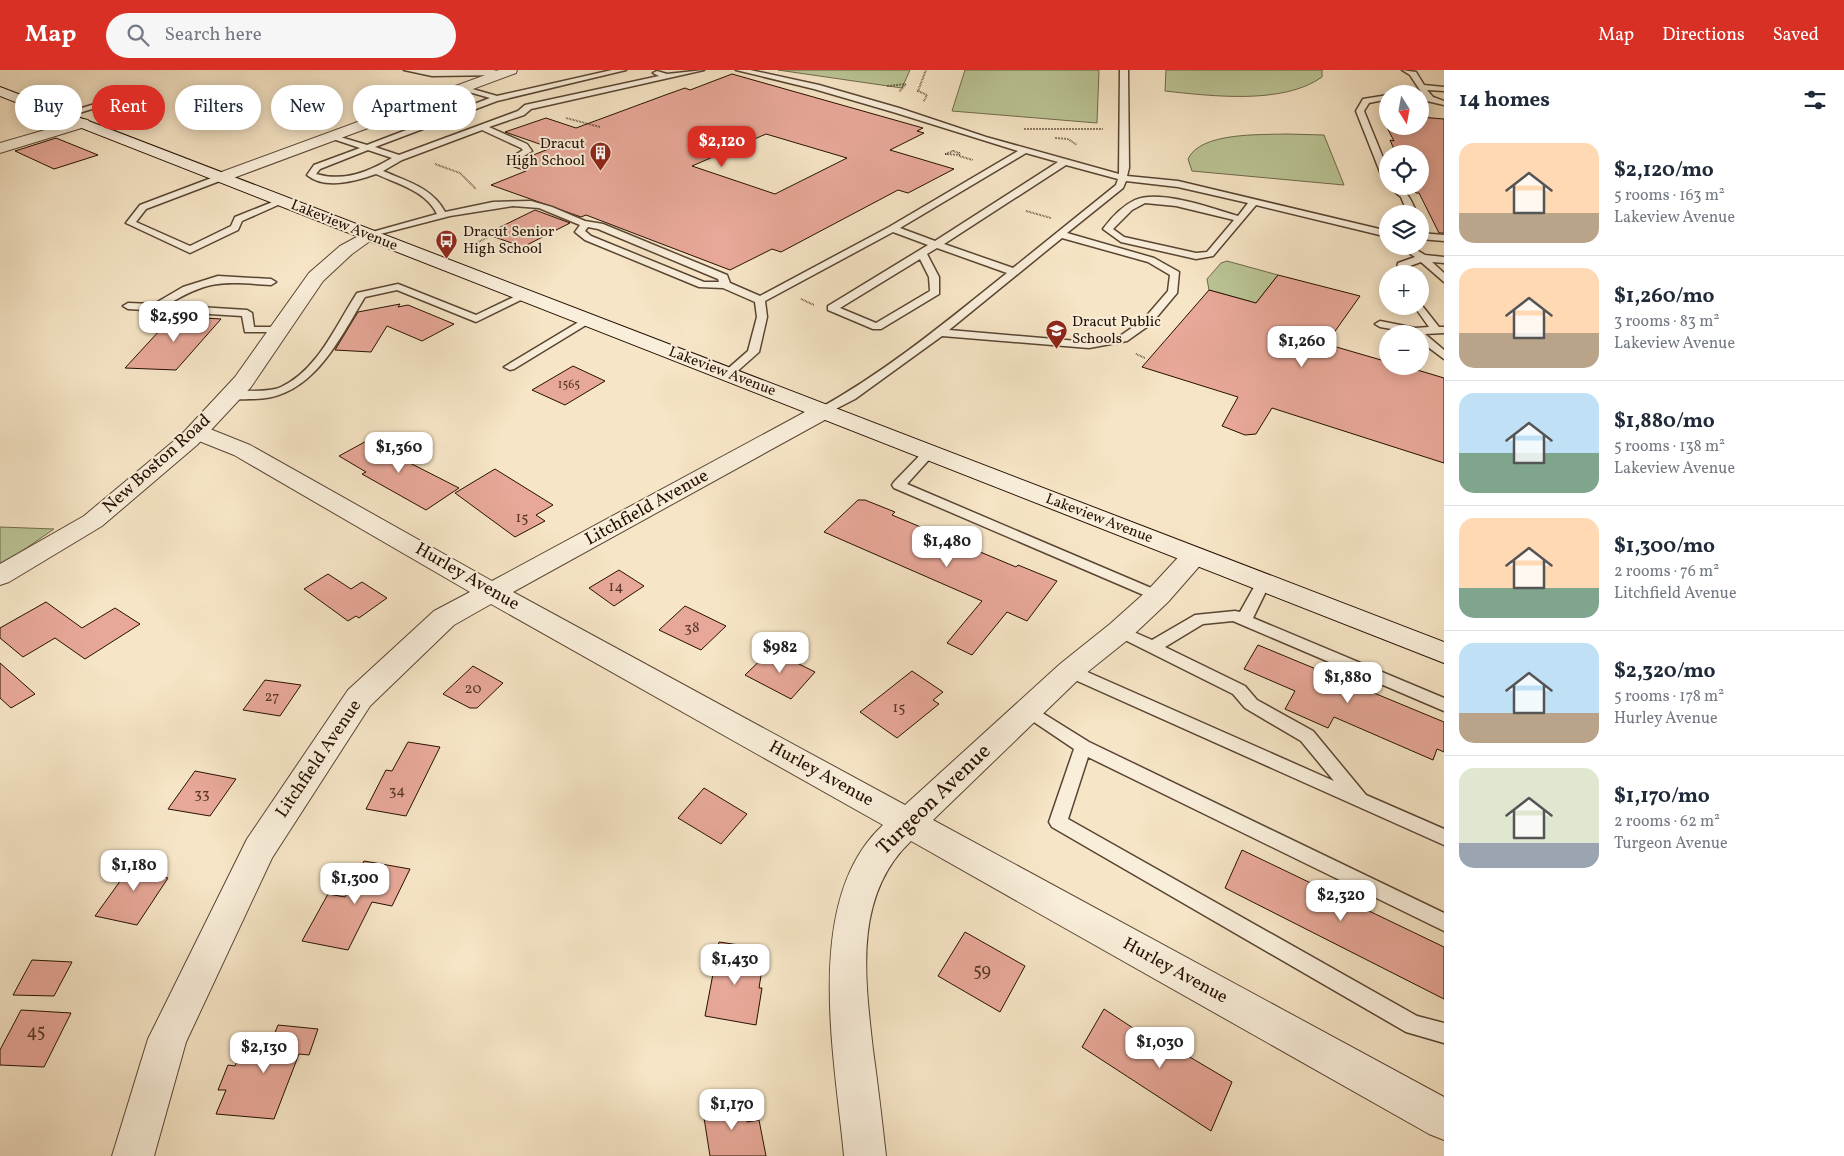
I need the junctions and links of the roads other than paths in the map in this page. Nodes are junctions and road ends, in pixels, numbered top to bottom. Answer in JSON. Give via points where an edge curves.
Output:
{"nodes":[{"id":1,"x":408,"y":70,"type":"edge"},
{"id":2,"x":622,"y":70,"type":"edge"},
{"id":3,"x":649,"y":70,"type":"edge"},
{"id":4,"x":700,"y":70,"type":"edge"},
{"id":5,"x":740,"y":70,"type":"edge"},
{"id":6,"x":1124,"y":70,"type":"edge"},
{"id":7,"x":1406,"y":70,"type":"edge"},
{"id":8,"x":508,"y":71,"type":"edge"},
{"id":9,"x":668,"y":76,"type":"junction"},
{"id":10,"x":473,"y":85,"type":"edge"},
{"id":11,"x":1419,"y":85,"type":"edge"},
{"id":12,"x":1444,"y":89,"type":"edge"},
{"id":13,"x":0,"y":91,"type":"edge"},
{"id":14,"x":476,"y":91,"type":"edge"},
{"id":15,"x":1429,"y":91,"type":"edge"},
{"id":16,"x":15,"y":97,"type":"edge"},
{"id":17,"x":497,"y":98,"type":"junction"},
{"id":18,"x":1379,"y":98,"type":"edge"},
{"id":19,"x":1429,"y":98,"type":"edge"},
{"id":20,"x":1444,"y":103,"type":"edge"},
{"id":21,"x":520,"y":105,"type":"junction"},
{"id":22,"x":83,"y":123,"type":"joint"},
{"id":23,"x":482,"y":127,"type":"junction"},
{"id":24,"x":353,"y":129,"type":"edge"},
{"id":25,"x":333,"y":136,"type":"junction"},
{"id":26,"x":369,"y":147,"type":"junction"},
{"id":27,"x":0,"y":148,"type":"edge"},
{"id":28,"x":1024,"y":151,"type":"junction"},
{"id":29,"x":516,"y":157,"type":"dead end"},
{"id":30,"x":399,"y":158,"type":"junction"},
{"id":31,"x":1379,"y":159,"type":"edge"},
{"id":32,"x":1064,"y":162,"type":"junction"},
{"id":33,"x":376,"y":172,"type":"junction"},
{"id":34,"x":222,"y":177,"type":"junction"},
{"id":35,"x":1123,"y":178,"type":"junction"},
{"id":36,"x":283,"y":201,"type":"junction"},
{"id":37,"x":1254,"y":202,"type":"junction"},
{"id":38,"x":443,"y":216,"type":"junction"},
{"id":39,"x":1240,"y":219,"type":"junction"},
{"id":40,"x":585,"y":225,"type":"junction"},
{"id":41,"x":892,"y":229,"type":"junction"},
{"id":42,"x":1379,"y":233,"type":"edge"},
{"id":43,"x":1060,"y":234,"type":"junction"},
{"id":44,"x":368,"y":236,"type":"junction"},
{"id":45,"x":1429,"y":237,"type":"edge"},
{"id":46,"x":1444,"y":238,"type":"edge"},
{"id":47,"x":936,"y":245,"type":"junction"},
{"id":48,"x":922,"y":254,"type":"junction"},
{"id":49,"x":1418,"y":255,"type":"edge"},
{"id":50,"x":1423,"y":258,"type":"junction"},
{"id":51,"x":1444,"y":260,"type":"edge"},
{"id":52,"x":1402,"y":265,"type":"edge"},
{"id":53,"x":1012,"y":271,"type":"junction"},
{"id":54,"x":1444,"y":279,"type":"edge"},
{"id":55,"x":271,"y":282,"type":"dead end"},
{"id":56,"x":725,"y":284,"type":"junction"},
{"id":57,"x":524,"y":296,"type":"junction"},
{"id":58,"x":760,"y":300,"type":"junction"},
{"id":59,"x":128,"y":306,"type":"dead end"},
{"id":60,"x":157,"y":307,"type":"junction"},
{"id":61,"x":1427,"y":315,"type":"edge"},
{"id":62,"x":587,"y":320,"type":"junction"},
{"id":63,"x":1380,"y":324,"type":"dead end"},
{"id":64,"x":1384,"y":325,"type":"edge"},
{"id":65,"x":280,"y":330,"type":"junction"},
{"id":66,"x":1440,"y":330,"type":"edge"},
{"id":67,"x":939,"y":332,"type":"junction"},
{"id":68,"x":1429,"y":343,"type":"edge"},
{"id":69,"x":1444,"y":356,"type":"edge"},
{"id":70,"x":510,"y":367,"type":"dead end"},
{"id":71,"x":728,"y":374,"type":"junction"},
{"id":72,"x":231,"y":395,"type":"junction"},
{"id":73,"x":824,"y":411,"type":"junction"},
{"id":74,"x":197,"y":432,"type":"junction"},
{"id":75,"x":928,"y":453,"type":"junction"},
{"id":76,"x":1194,"y":556,"type":"junction"},
{"id":77,"x":0,"y":576,"type":"edge"},
{"id":78,"x":1263,"y":583,"type":"junction"},
{"id":79,"x":493,"y":593,"type":"junction"},
{"id":80,"x":1158,"y":596,"type":"junction"},
{"id":81,"x":1244,"y":620,"type":"junction"},
{"id":82,"x":1120,"y":631,"type":"junction"},
{"id":83,"x":1153,"y":647,"type":"junction"},
{"id":84,"x":1444,"y":653,"type":"edge"},
{"id":85,"x":1070,"y":671,"type":"junction"},
{"id":86,"x":1444,"y":705,"type":"edge"},
{"id":87,"x":1028,"y":710,"type":"junction"},
{"id":88,"x":1083,"y":747,"type":"junction"},
{"id":89,"x":1362,"y":801,"type":"junction"},
{"id":90,"x":907,"y":823,"type":"junction"},
{"id":91,"x":1444,"y":837,"type":"edge"},
{"id":92,"x":1444,"y":922,"type":"edge"},
{"id":93,"x":1444,"y":1033,"type":"edge"},
{"id":94,"x":1444,"y":1119,"type":"edge"},
{"id":95,"x":133,"y":1156,"type":"edge"},
{"id":96,"x":866,"y":1156,"type":"edge"}],
"edges":[{"from":1,"to":8,"type":"lane","via":[[429,75]]},
{"from":2,"to":17,"type":"lane"},
{"from":3,"to":9,"type":"lane"},
{"from":4,"to":9,"type":"lane"},
{"from":5,"to":28,"type":"lane","via":[[816,87]]},
{"from":6,"to":35,"type":"lane"},
{"from":7,"to":11,"type":"lane","via":[[1413,74]]},
{"from":8,"to":10,"type":"street"},
{"from":9,"to":21,"type":"lane"},
{"from":12,"to":15,"type":"lane"},
{"from":13,"to":16,"type":"street","name":"Lakeview Avenue"},
{"from":14,"to":17,"type":"lane"},
{"from":17,"to":21,"type":"lane"},
{"from":17,"to":26,"type":"lane"},
{"from":18,"to":31,"type":"lane","via":[[1366,102],[1360,111]]},
{"from":19,"to":20,"type":"lane"},
{"from":21,"to":23,"type":"lane","via":[[521,113]]},
{"from":22,"to":27,"type":"street"},
{"from":22,"to":34,"type":"street","name":"Lakeview Avenue"},
{"from":23,"to":29,"type":"lane","via":[[524,146],[528,151]]},
{"from":23,"to":30,"type":"lane"},
{"from":24,"to":25,"type":"street"},
{"from":25,"to":26,"type":"lane"},
{"from":25,"to":34,"type":"street"},
{"from":26,"to":30,"type":"lane"},
{"from":26,"to":33,"type":"lane","via":[[317,167],[311,175],[327,181],[349,180]]},
{"from":28,"to":32,"type":"lane"},
{"from":28,"to":41,"type":"lane"},
{"from":30,"to":33,"type":"lane"},
{"from":32,"to":35,"type":"lane"},
{"from":32,"to":47,"type":"lane"},
{"from":33,"to":38,"type":"lane","via":[[435,200]]},
{"from":34,"to":36,"type":"street","name":"Lakeview Avenue"},
{"from":34,"to":36,"type":"lane","via":[[144,207],[131,223],[190,250],[235,228],[238,219]]},
{"from":35,"to":37,"type":"lane","via":[[1178,184]]},
{"from":35,"to":43,"type":"lane","via":[[1110,195]]},
{"from":36,"to":44,"type":"street","name":"Lakeview Avenue"},
{"from":37,"to":39,"type":"lane"},
{"from":37,"to":42,"type":"lane"},
{"from":38,"to":40,"type":"lane","via":[[506,204],[530,204],[549,207]]},
{"from":38,"to":44,"type":"lane"},
{"from":39,"to":39,"type":"lane","via":[[1144,199],[1123,212],[1108,229],[1121,239],[1196,256],[1210,254]]},
{"from":40,"to":56,"type":"lane","via":[[600,226],[723,277]]},
{"from":40,"to":56,"type":"lane","via":[[580,232],[588,238],[703,285]]},
{"from":41,"to":47,"type":"lane"},
{"from":41,"to":58,"type":"lane"},
{"from":43,"to":53,"type":"lane"},
{"from":43,"to":67,"type":"lane","via":[[1151,260],[1175,274],[1173,291],[1147,322],[1123,339],[1089,344]]},
{"from":44,"to":57,"type":"street","name":"Lakeview Avenue"},
{"from":44,"to":65,"type":"street","name":"New Boston Road","via":[[346,250],[316,277]]},
{"from":45,"to":46,"type":"lane"},
{"from":47,"to":48,"type":"lane"},
{"from":47,"to":53,"type":"lane"},
{"from":48,"to":48,"type":"lane","via":[[934,277],[935,292],[877,327],[832,308]]},
{"from":49,"to":50,"type":"lane"},
{"from":50,"to":51,"type":"lane"},
{"from":50,"to":52,"type":"lane"},
{"from":50,"to":54,"type":"lane"},
{"from":53,"to":67,"type":"lane"},
{"from":55,"to":60,"type":"lane","via":[[218,279],[186,289]]},
{"from":56,"to":58,"type":"lane"},
{"from":57,"to":62,"type":"street","name":"Lakeview Avenue"},
{"from":57,"to":72,"type":"lane","via":[[476,319],[398,287],[361,296],[310,372],[295,385],[269,395]]},
{"from":58,"to":71,"type":"lane","via":[[762,317],[753,352]]},
{"from":59,"to":60,"type":"lane"},
{"from":60,"to":65,"type":"lane","via":[[247,313],[249,330]]},
{"from":61,"to":66,"type":"lane"},
{"from":62,"to":70,"type":"lane"},
{"from":62,"to":71,"type":"street","name":"Lakeview Avenue"},
{"from":63,"to":64,"type":"lane"},
{"from":65,"to":72,"type":"street","name":"New Boston Road","via":[[244,382]]},
{"from":67,"to":73,"type":"lane","via":[[852,396]]},
{"from":68,"to":69,"type":"lane"},
{"from":71,"to":73,"type":"street","name":"Lakeview Avenue"},
{"from":72,"to":74,"type":"street","name":"New Boston Road"},
{"from":73,"to":75,"type":"street","name":"Lakeview Avenue"},
{"from":73,"to":79,"type":"street","name":"Litchfield Avenue"},
{"from":74,"to":77,"type":"street","name":"New Boston Road","via":[[93,522]]},
{"from":74,"to":79,"type":"street","name":"Hurley Avenue","via":[[242,450]]},
{"from":75,"to":76,"type":"street","name":"Lakeview Avenue"},
{"from":75,"to":80,"type":"lane","via":[[899,485]]},
{"from":76,"to":78,"type":"street","name":"Lakeview Avenue"},
{"from":76,"to":80,"type":"street","name":"Turgeon Avenue"},
{"from":78,"to":81,"type":"lane"},
{"from":78,"to":84,"type":"street","name":"Lakeview Avenue"},
{"from":79,"to":90,"type":"street","name":"Hurley Avenue"},
{"from":79,"to":95,"type":"street","name":"Litchfield Avenue","via":[[444,618],[359,698],[259,849],[167,1039]]},
{"from":80,"to":82,"type":"street","name":"Turgeon Avenue"},
{"from":81,"to":83,"type":"lane","via":[[1234,616],[1200,619]]},
{"from":81,"to":86,"type":"lane"},
{"from":82,"to":83,"type":"lane"},
{"from":82,"to":85,"type":"street","name":"Turgeon Avenue"},
{"from":83,"to":89,"type":"lane","via":[[1239,690],[1251,704],[1307,736]]},
{"from":85,"to":87,"type":"street","name":"Turgeon Avenue"},
{"from":85,"to":89,"type":"lane"},
{"from":87,"to":88,"type":"lane"},
{"from":87,"to":90,"type":"street","name":"Turgeon Avenue"},
{"from":88,"to":92,"type":"lane"},
{"from":88,"to":93,"type":"lane","via":[[1058,822],[1413,1025]]},
{"from":89,"to":91,"type":"lane"},
{"from":90,"to":94,"type":"street","name":"Hurley Avenue"},
{"from":90,"to":96,"type":"street","name":"Turgeon Avenue","via":[[883,846],[868,868],[847,945],[847,978]]}]}
